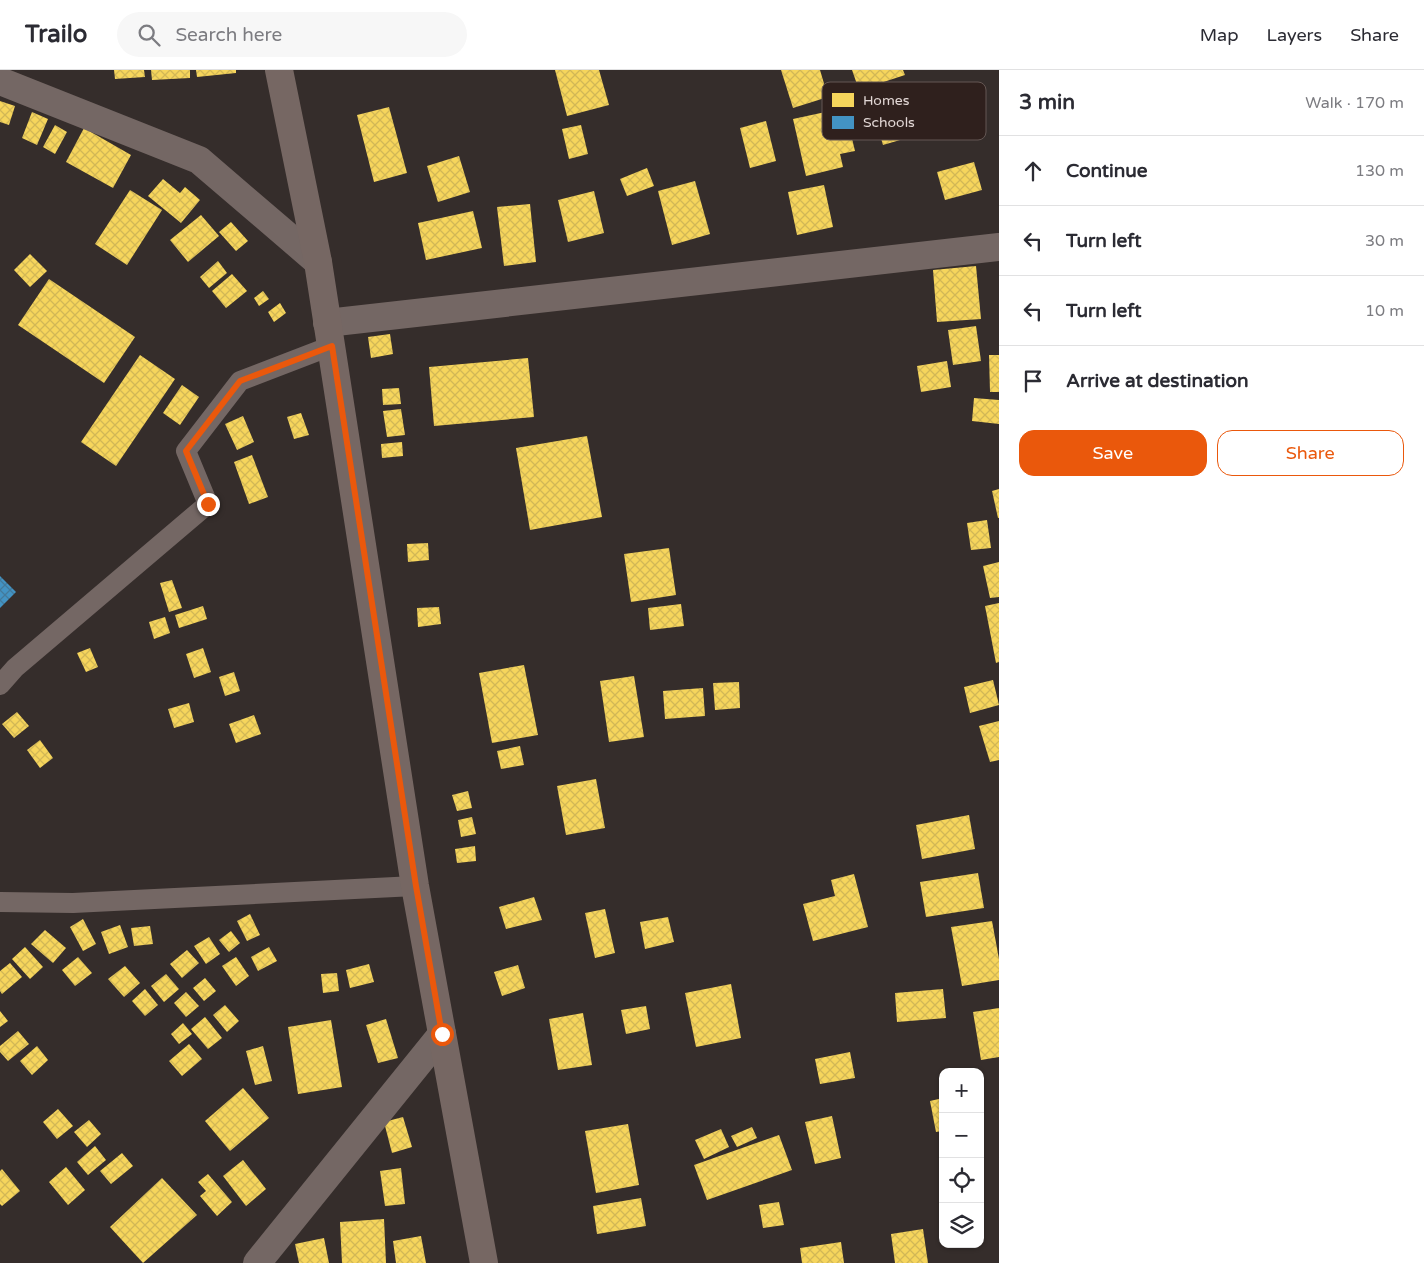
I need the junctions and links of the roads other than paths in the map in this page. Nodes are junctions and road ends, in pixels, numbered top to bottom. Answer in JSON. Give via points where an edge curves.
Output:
{"nodes":[{"id":1,"x":279,"y":70,"type":"edge"},
{"id":2,"x":0,"y":81,"type":"edge"},
{"id":3,"x":999,"y":247,"type":"edge"},
{"id":4,"x":318,"y":262,"type":"junction"},
{"id":5,"x":329,"y":335,"type":"junction"},
{"id":6,"x":0,"y":685,"type":"edge"},
{"id":7,"x":416,"y":886,"type":"junction"},
{"id":8,"x":0,"y":902,"type":"edge"},
{"id":9,"x":442,"y":1034,"type":"junction"},
{"id":10,"x":257,"y":1263,"type":"edge"},
{"id":11,"x":484,"y":1263,"type":"edge"}],
"edges":[{"from":1,"to":4,"type":"main road"},
{"from":2,"to":4,"type":"street","via":[[199,160]]},
{"from":3,"to":5,"type":"street"},
{"from":4,"to":5,"type":"main road"},
{"from":5,"to":6,"type":"lane","via":[[240,381],[186,451],[208,504],[15,668]]},
{"from":5,"to":7,"type":"main road"},
{"from":7,"to":8,"type":"lane","via":[[73,903]]},
{"from":7,"to":9,"type":"main road"},
{"from":9,"to":10,"type":"street"},
{"from":9,"to":11,"type":"main road"}]}
